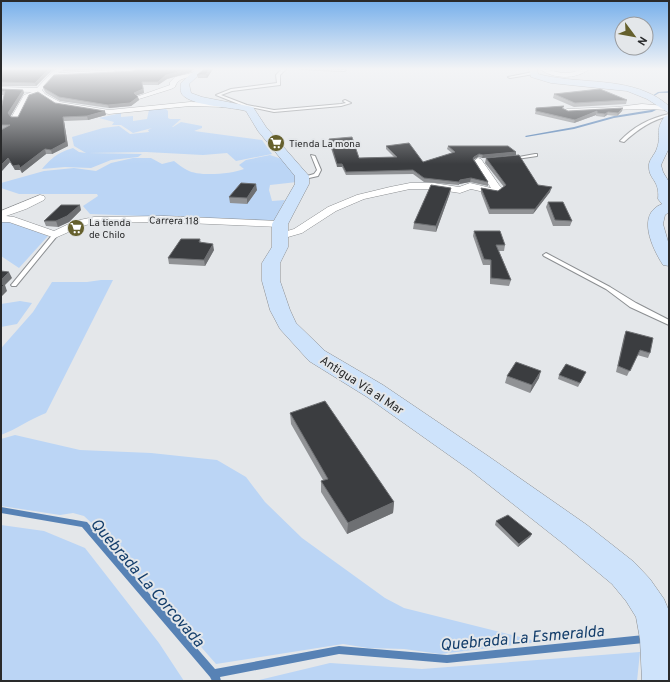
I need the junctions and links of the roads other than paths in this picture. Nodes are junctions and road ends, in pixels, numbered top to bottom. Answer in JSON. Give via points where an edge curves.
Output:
{"nodes":[{"id":1,"x":24,"y":101,"type":"edge"},
{"id":2,"x":53,"y":101,"type":"edge"},
{"id":3,"x":219,"y":101,"type":"edge"},
{"id":4,"x":232,"y":101,"type":"edge"},
{"id":5,"x":345,"y":101,"type":"dead end"},
{"id":6,"x":654,"y":101,"type":"edge"},
{"id":7,"x":245,"y":106,"type":"junction"},
{"id":8,"x":567,"y":110,"type":"edge"},
{"id":9,"x":668,"y":113,"type":"edge"},
{"id":10,"x":15,"y":118,"type":"edge"},
{"id":11,"x":622,"y":141,"type":"dead end"},
{"id":12,"x":535,"y":155,"type":"dead end"},
{"id":13,"x":313,"y":156,"type":"dead end"},
{"id":14,"x":506,"y":159,"type":"edge"},
{"id":15,"x":482,"y":161,"type":"edge"},
{"id":16,"x":302,"y":179,"type":"junction"},
{"id":17,"x":40,"y":198,"type":"dead end"},
{"id":18,"x":669,"y":203,"type":"edge"},
{"id":19,"x":669,"y":206,"type":"edge"},
{"id":20,"x":1,"y":214,"type":"edge"},
{"id":21,"x":1,"y":219,"type":"edge"},
{"id":22,"x":280,"y":230,"type":"junction"},
{"id":23,"x":55,"y":235,"type":"junction"},
{"id":24,"x":546,"y":255,"type":"dead end"},
{"id":25,"x":669,"y":261,"type":"edge"},
{"id":26,"x":14,"y":285,"type":"dead end"},
{"id":27,"x":669,"y":323,"type":"edge"},
{"id":28,"x":661,"y":681,"type":"edge"}],
"edges":[{"from":1,"to":10,"type":"street"},
{"from":2,"to":7,"type":"street","via":[[58,104],[109,112],[190,104]]},
{"from":3,"to":7,"type":"main road"},
{"from":4,"to":7,"type":"lane"},
{"from":5,"to":7,"type":"lane","via":[[349,103],[274,111]]},
{"from":6,"to":9,"type":"main road"},
{"from":7,"to":16,"type":"main road","via":[[252,110],[262,129],[298,170]]},
{"from":8,"to":9,"type":"street","via":[[642,106]]},
{"from":9,"to":11,"type":"lane","via":[[637,127]]},
{"from":9,"to":18,"type":"main road","via":[[663,129],[664,144],[655,166],[667,189],[665,199]]},
{"from":12,"to":14,"type":"lane"},
{"from":13,"to":16,"type":"lane","via":[[319,170],[316,175]]},
{"from":15,"to":22,"type":"street","via":[[499,190],[497,192],[470,186],[460,190],[410,186],[361,197],[332,209],[298,231]]},
{"from":16,"to":22,"type":"main road","name":"Antigua Vía al Mar"},
{"from":17,"to":20,"type":"street"},
{"from":19,"to":25,"type":"main road","via":[[658,212],[656,233]]},
{"from":21,"to":23,"type":"street","via":[[10,219]]},
{"from":22,"to":23,"type":"street","name":"Carrera 118","via":[[164,219],[94,220],[78,223]]},
{"from":22,"to":28,"type":"main road","name":"Antigua Vía al Mar","via":[[280,248],[271,263],[271,281],[287,325],[317,356],[375,391],[479,463],[623,572],[652,611],[658,639]]},
{"from":23,"to":26,"type":"lane"},
{"from":24,"to":27,"type":"lane"}]}
